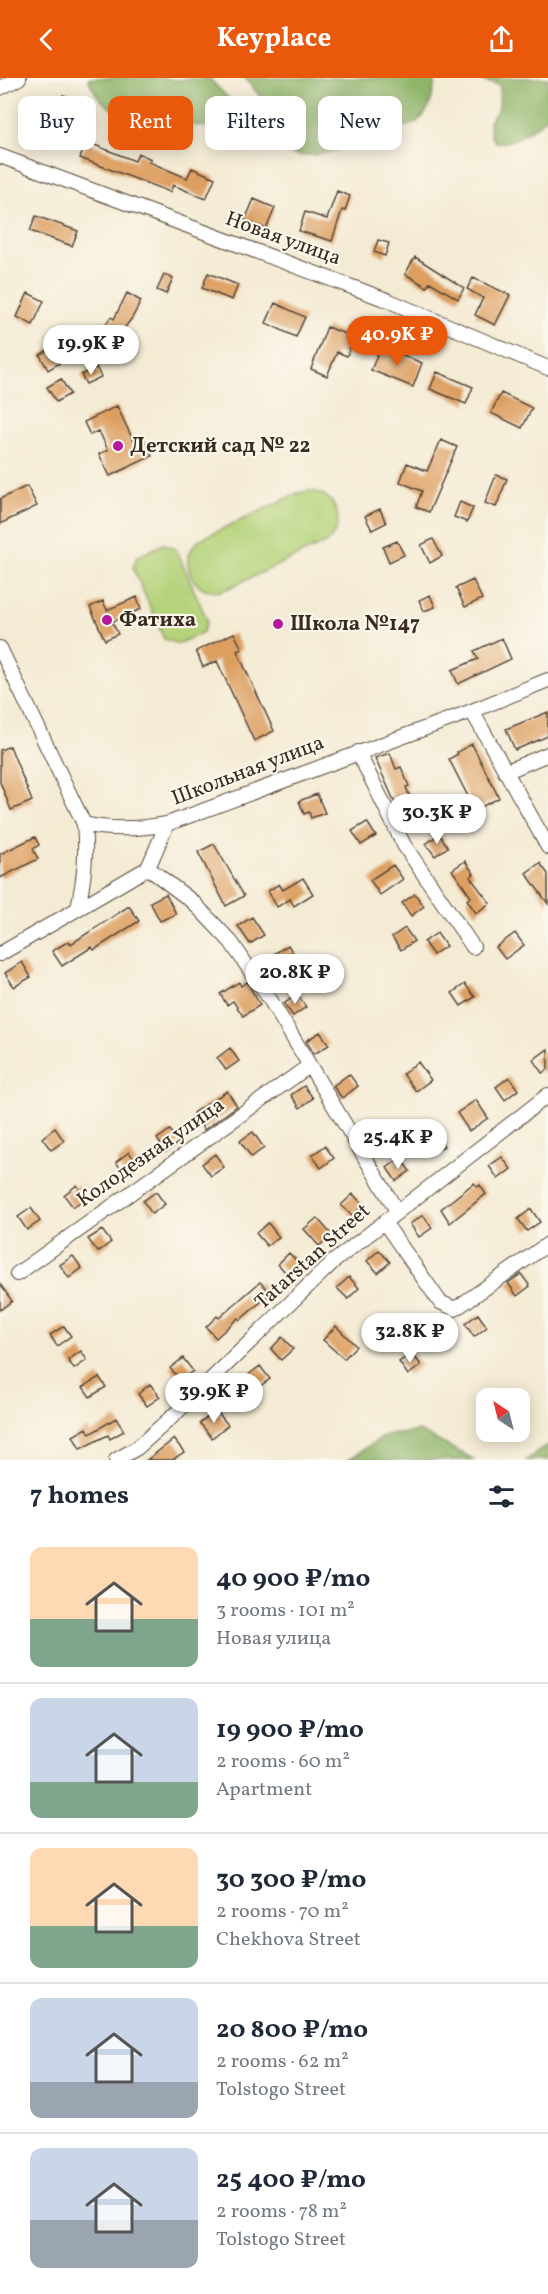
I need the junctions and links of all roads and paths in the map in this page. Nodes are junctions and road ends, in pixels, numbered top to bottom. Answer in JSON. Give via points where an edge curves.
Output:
{"nodes":[{"id":1,"x":19,"y":78,"type":"edge"},
{"id":2,"x":0,"y":88,"type":"edge"},
{"id":3,"x":0,"y":156,"type":"edge"},
{"id":4,"x":548,"y":368,"type":"edge"},
{"id":5,"x":0,"y":648,"type":"edge"},
{"id":6,"x":548,"y":680,"type":"edge"},
{"id":7,"x":472,"y":711,"type":"junction"},
{"id":8,"x":358,"y":752,"type":"junction"},
{"id":9,"x":548,"y":754,"type":"edge"},
{"id":10,"x":505,"y":771,"type":"junction"},
{"id":11,"x":84,"y":824,"type":"junction"},
{"id":12,"x":167,"y":824,"type":"junction"},
{"id":13,"x":548,"y":847,"type":"edge"},
{"id":14,"x":148,"y":868,"type":"junction"},
{"id":15,"x":78,"y":908,"type":"junction"},
{"id":16,"x":473,"y":947,"type":"dead end"},
{"id":17,"x":0,"y":954,"type":"edge"},
{"id":18,"x":309,"y":1066,"type":"junction"},
{"id":19,"x":548,"y":1095,"type":"edge"},
{"id":20,"x":397,"y":1211,"type":"junction"},
{"id":21,"x":384,"y":1222,"type":"junction"},
{"id":22,"x":548,"y":1244,"type":"edge"},
{"id":23,"x":17,"y":1274,"type":"dead end"},
{"id":24,"x":116,"y":1460,"type":"edge"}],
"edges":[{"from":1,"to":2,"type":"street"},
{"from":3,"to":4,"type":"street","name":"Новая улица","via":[[387,300]]},
{"from":5,"to":11,"type":"street"},
{"from":6,"to":7,"type":"street","name":"Школьная улица"},
{"from":7,"to":8,"type":"street","name":"Школьная улица"},
{"from":7,"to":10,"type":"street"},
{"from":8,"to":12,"type":"street","name":"Школьная улица"},
{"from":8,"to":16,"type":"street","via":[[405,845]]},
{"from":9,"to":10,"type":"street"},
{"from":10,"to":13,"type":"street"},
{"from":11,"to":12,"type":"street","via":[[120,829]]},
{"from":11,"to":15,"type":"street","via":[[87,850]]},
{"from":12,"to":14,"type":"street","name":"Школьная улица"},
{"from":14,"to":15,"type":"street"},
{"from":14,"to":18,"type":"street","via":[[193,902],[231,942]]},
{"from":15,"to":17,"type":"street"},
{"from":18,"to":20,"type":"street"},
{"from":18,"to":23,"type":"street","name":"Колодезная улица"},
{"from":19,"to":20,"type":"street","name":"Tatarstan Street"},
{"from":20,"to":21,"type":"street","name":"Tatarstan Street"},
{"from":21,"to":22,"type":"street","via":[[440,1302],[455,1309]]},
{"from":21,"to":24,"type":"street","name":"Tatarstan Street","via":[[333,1262],[174,1416],[137,1448]]}]}
